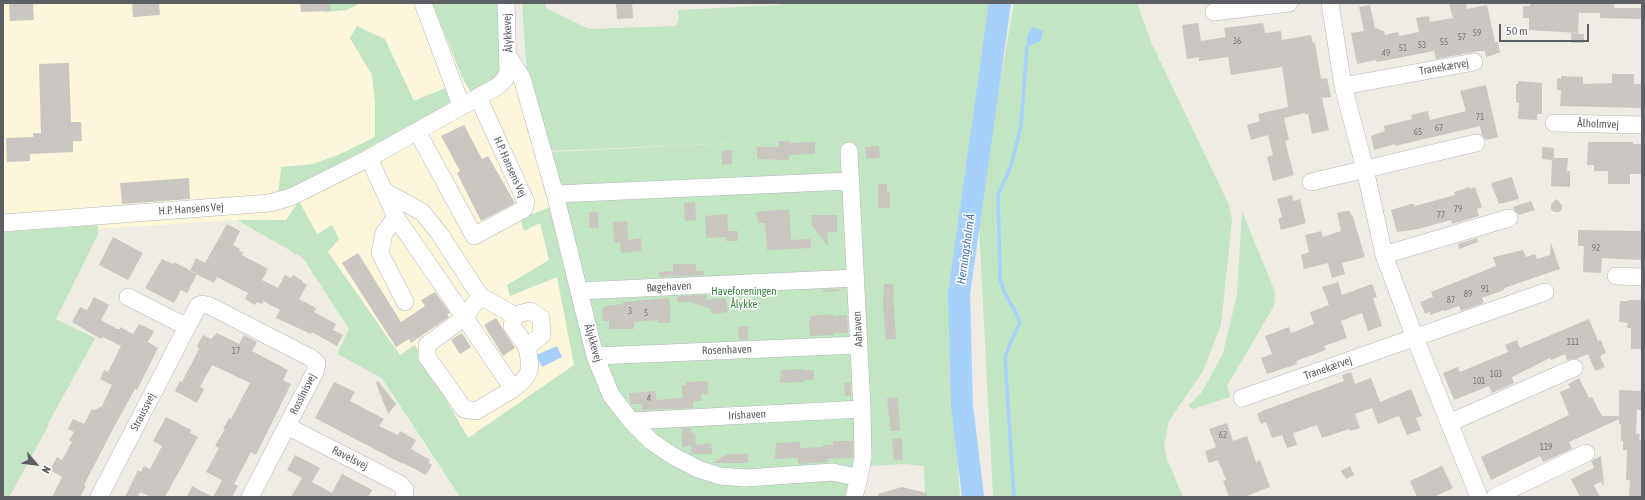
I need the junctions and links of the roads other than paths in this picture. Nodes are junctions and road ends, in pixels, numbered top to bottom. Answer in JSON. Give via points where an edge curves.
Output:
{"nodes":[{"id":1,"x":422,"y":3,"type":"edge"},
{"id":2,"x":506,"y":3,"type":"edge"},
{"id":3,"x":1289,"y":3,"type":"edge"},
{"id":4,"x":1330,"y":3,"type":"edge"},
{"id":5,"x":1214,"y":12,"type":"dead end"},
{"id":6,"x":509,"y":58,"type":"junction"},
{"id":7,"x":1474,"y":62,"type":"dead end"},
{"id":8,"x":1343,"y":86,"type":"junction"},
{"id":9,"x":478,"y":97,"type":"junction"},
{"id":10,"x":461,"y":105,"type":"junction"},
{"id":11,"x":1554,"y":123,"type":"dead end"},
{"id":12,"x":1642,"y":126,"type":"edge"},
{"id":13,"x":417,"y":131,"type":"junction"},
{"id":14,"x":1476,"y":143,"type":"dead end"},
{"id":15,"x":849,"y":151,"type":"dead end"},
{"id":16,"x":369,"y":158,"type":"junction"},
{"id":17,"x":1365,"y":169,"type":"junction"},
{"id":18,"x":850,"y":181,"type":"junction"},
{"id":19,"x":1311,"y":182,"type":"dead end"},
{"id":20,"x":384,"y":191,"type":"junction"},
{"id":21,"x":555,"y":194,"type":"junction"},
{"id":22,"x":1509,"y":218,"type":"dead end"},
{"id":23,"x":399,"y":221,"type":"junction"},
{"id":24,"x":3,"y":223,"type":"edge"},
{"id":25,"x":451,"y":252,"type":"junction"},
{"id":26,"x":1384,"y":255,"type":"junction"},
{"id":27,"x":1616,"y":276,"type":"dead end"},
{"id":28,"x":1642,"y":277,"type":"edge"},
{"id":29,"x":856,"y":278,"type":"junction"},
{"id":30,"x":579,"y":291,"type":"junction"},
{"id":31,"x":1545,"y":292,"type":"dead end"},
{"id":32,"x":480,"y":296,"type":"junction"},
{"id":33,"x":128,"y":297,"type":"dead end"},
{"id":34,"x":406,"y":302,"type":"dead end"},
{"id":35,"x":202,"y":304,"type":"joint"},
{"id":36,"x":514,"y":315,"type":"junction"},
{"id":37,"x":465,"y":317,"type":"junction"},
{"id":38,"x":187,"y":327,"type":"junction"},
{"id":39,"x":1415,"y":338,"type":"junction"},
{"id":40,"x":859,"y":345,"type":"junction"},
{"id":41,"x":527,"y":347,"type":"junction"},
{"id":42,"x":595,"y":356,"type":"junction"},
{"id":43,"x":1574,"y":368,"type":"dead end"},
{"id":44,"x":513,"y":389,"type":"junction"},
{"id":45,"x":1242,"y":398,"type":"dead end"},
{"id":46,"x":862,"y":409,"type":"junction"},
{"id":47,"x":631,"y":422,"type":"junction"},
{"id":48,"x":1449,"y":423,"type":"junction"},
{"id":49,"x":287,"y":426,"type":"junction"},
{"id":50,"x":1586,"y":453,"type":"dead end"},
{"id":51,"x":859,"y":478,"type":"junction"},
{"id":52,"x":100,"y":497,"type":"edge"},
{"id":53,"x":250,"y":497,"type":"edge"},
{"id":54,"x":404,"y":497,"type":"edge"},
{"id":55,"x":854,"y":497,"type":"edge"},
{"id":56,"x":1479,"y":497,"type":"edge"},
{"id":57,"x":1495,"y":497,"type":"edge"}],
"edges":[{"from":1,"to":10,"type":"street"},
{"from":2,"to":6,"type":"street","name":"Ålykkevej"},
{"from":3,"to":5,"type":"street"},
{"from":4,"to":8,"type":"street"},
{"from":6,"to":9,"type":"street","name":"H.P. Hansens Vej","via":[[508,71],[504,79],[498,86]]},
{"from":6,"to":21,"type":"street","name":"Ålykkevej","via":[[522,78]]},
{"from":7,"to":8,"type":"street","name":"Tranekærvej"},
{"from":8,"to":17,"type":"street"},
{"from":9,"to":10,"type":"street","name":"H.P. Hansens Vej"},
{"from":9,"to":13,"type":"street","name":"H.P. Hansens Vej","via":[[526,202],[524,209],[474,236]]},
{"from":10,"to":13,"type":"street","name":"H.P. Hansens Vej"},
{"from":11,"to":12,"type":"street","name":"Ålholmvej"},
{"from":13,"to":16,"type":"street","name":"H.P. Hansens Vej"},
{"from":14,"to":17,"type":"street"},
{"from":15,"to":18,"type":"street","name":"Aahaven"},
{"from":16,"to":20,"type":"street"},
{"from":16,"to":24,"type":"street","name":"H.P. Hansens Vej","via":[[291,197],[270,203]]},
{"from":17,"to":19,"type":"street"},
{"from":17,"to":26,"type":"street"},
{"from":18,"to":21,"type":"street"},
{"from":18,"to":29,"type":"street","name":"Aahaven"},
{"from":20,"to":23,"type":"street"},
{"from":20,"to":25,"type":"street","via":[[422,212]]},
{"from":21,"to":30,"type":"street","name":"Ålykkevej"},
{"from":22,"to":26,"type":"street"},
{"from":23,"to":25,"type":"street"},
{"from":23,"to":34,"type":"street","via":[[384,233],[380,253]]},
{"from":23,"to":37,"type":"street"},
{"from":25,"to":32,"type":"street"},
{"from":26,"to":39,"type":"street"},
{"from":27,"to":28,"type":"street"},
{"from":29,"to":30,"type":"street","name":"Bøgehaven"},
{"from":29,"to":40,"type":"street","name":"Aahaven"},
{"from":30,"to":42,"type":"street","name":"Ålykkevej"},
{"from":31,"to":39,"type":"street","name":"Tranekærvej"},
{"from":32,"to":36,"type":"street"},
{"from":32,"to":37,"type":"street"},
{"from":33,"to":38,"type":"street"},
{"from":35,"to":38,"type":"street","name":"Straussvej","via":[[198,306]]},
{"from":35,"to":49,"type":"street","name":"Rossinisvej","via":[[305,354],[317,363],[315,372]]},
{"from":36,"to":41,"type":"street","via":[[512,326]]},
{"from":36,"to":41,"type":"street","via":[[530,311],[541,318],[542,335]]},
{"from":37,"to":44,"type":"street"},
{"from":37,"to":44,"type":"street","via":[[428,345],[427,357],[464,409],[476,411]]},
{"from":38,"to":52,"type":"street","name":"Straussvej"},
{"from":39,"to":45,"type":"street","name":"Tranekærvej"},
{"from":39,"to":48,"type":"street"},
{"from":40,"to":42,"type":"street","name":"Rosenhaven"},
{"from":40,"to":46,"type":"street","name":"Aahaven"},
{"from":41,"to":44,"type":"street","via":[[530,368],[525,380]]},
{"from":42,"to":47,"type":"street","name":"Ålykkevej","via":[[611,394]]},
{"from":43,"to":48,"type":"street"},
{"from":46,"to":47,"type":"street","name":"Irishaven"},
{"from":46,"to":51,"type":"street","name":"Aahaven","via":[[863,457]]},
{"from":47,"to":51,"type":"street","name":"Ålykkevej","via":[[652,442],[673,456],[698,469],[720,476],[746,478],[833,472]]},
{"from":48,"to":56,"type":"street"},
{"from":49,"to":53,"type":"street","name":"Rossinisvej"},
{"from":49,"to":54,"type":"street","name":"Ravelsvej","via":[[400,484],[405,490]]},
{"from":50,"to":57,"type":"street"},
{"from":51,"to":55,"type":"street"}]}
